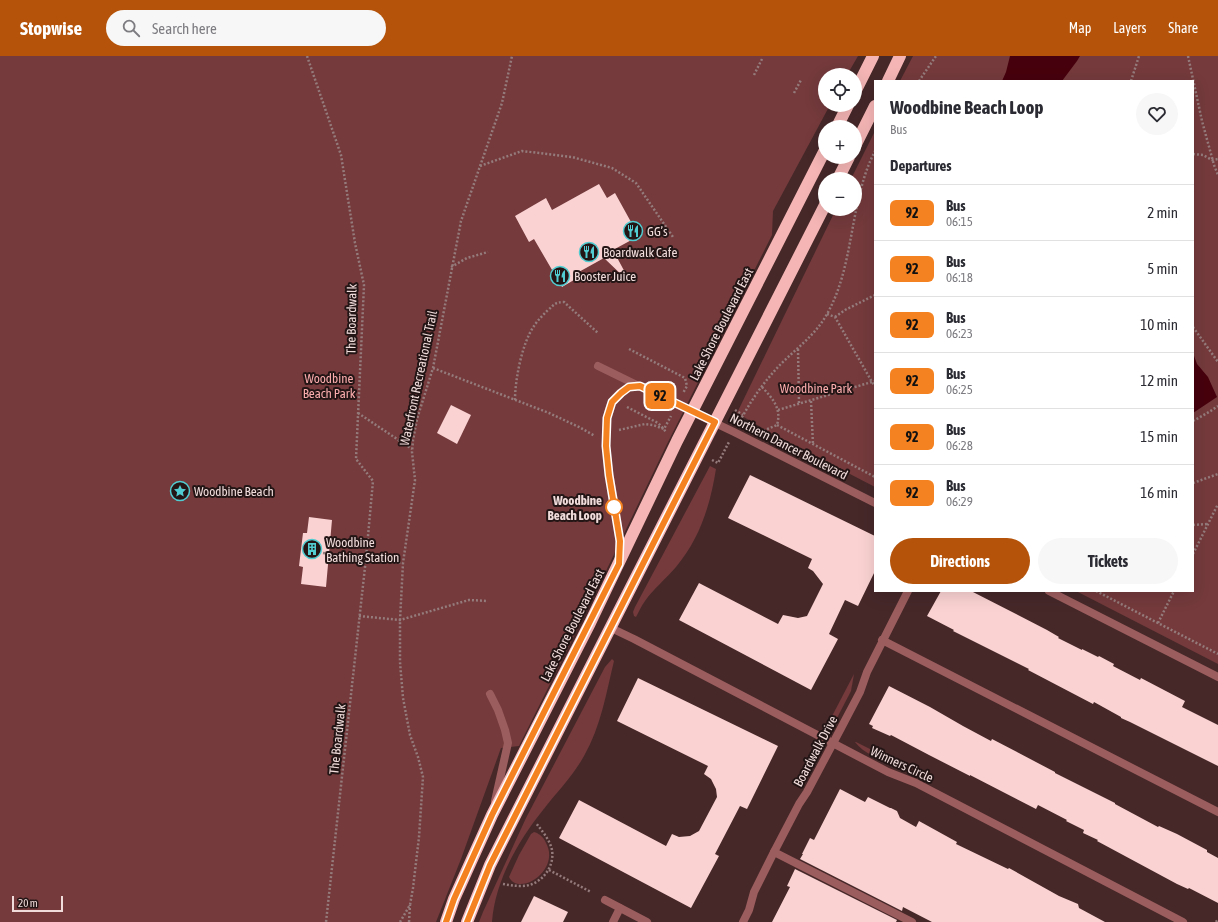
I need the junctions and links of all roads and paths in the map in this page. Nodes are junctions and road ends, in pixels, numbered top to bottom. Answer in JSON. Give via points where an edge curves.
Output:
{"nodes":[{"id":1,"x":307,"y":56,"type":"edge"},
{"id":2,"x":512,"y":56,"type":"edge"},
{"id":3,"x":873,"y":56,"type":"edge"},
{"id":4,"x":900,"y":56,"type":"edge"},
{"id":5,"x":936,"y":56,"type":"edge"},
{"id":6,"x":1139,"y":56,"type":"edge"},
{"id":7,"x":1188,"y":56,"type":"edge"},
{"id":8,"x":762,"y":59,"type":"dead end"},
{"id":9,"x":754,"y":75,"type":"dead end"},
{"id":10,"x":862,"y":78,"type":"edge"},
{"id":11,"x":801,"y":80,"type":"dead end"},
{"id":12,"x":888,"y":80,"type":"edge"},
{"id":13,"x":920,"y":80,"type":"edge"},
{"id":14,"x":1131,"y":80,"type":"edge"},
{"id":15,"x":1193,"y":80,"type":"edge"},
{"id":16,"x":1194,"y":84,"type":"edge"},
{"id":17,"x":794,"y":93,"type":"dead end"},
{"id":18,"x":874,"y":108,"type":"edge"},
{"id":19,"x":862,"y":132,"type":"edge"},
{"id":20,"x":874,"y":153,"type":"edge"},
{"id":21,"x":1194,"y":154,"type":"edge"},
{"id":22,"x":1218,"y":159,"type":"edge"},
{"id":23,"x":1212,"y":160,"type":"junction"},
{"id":24,"x":818,"y":164,"type":"edge"},
{"id":25,"x":480,"y":166,"type":"junction"},
{"id":26,"x":1218,"y":175,"type":"edge"},
{"id":27,"x":819,"y":216,"type":"edge"},
{"id":28,"x":673,"y":237,"type":"dead end"},
{"id":29,"x":488,"y":252,"type":"dead end"},
{"id":30,"x":451,"y":267,"type":"junction"},
{"id":31,"x":874,"y":296,"type":"edge"},
{"id":32,"x":827,"y":314,"type":"junction"},
{"id":33,"x":835,"y":317,"type":"junction"},
{"id":34,"x":1194,"y":328,"type":"edge"},
{"id":35,"x":598,"y":333,"type":"dead end"},
{"id":36,"x":630,"y":349,"type":"dead end"},
{"id":37,"x":798,"y":349,"type":"junction"},
{"id":38,"x":1218,"y":362,"type":"edge"},
{"id":39,"x":598,"y":366,"type":"dead end"},
{"id":40,"x":433,"y":368,"type":"junction"},
{"id":41,"x":873,"y":382,"type":"edge"},
{"id":42,"x":640,"y":386,"type":"junction"},
{"id":43,"x":686,"y":386,"type":"dead end"},
{"id":44,"x":762,"y":387,"type":"junction"},
{"id":45,"x":515,"y":400,"type":"junction"},
{"id":46,"x":811,"y":400,"type":"junction"},
{"id":47,"x":799,"y":404,"type":"junction"},
{"id":48,"x":1218,"y":406,"type":"edge"},
{"id":49,"x":627,"y":407,"type":"dead end"},
{"id":50,"x":778,"y":410,"type":"junction"},
{"id":51,"x":692,"y":412,"type":"junction"},
{"id":52,"x":358,"y":413,"type":"junction"},
{"id":53,"x":744,"y":415,"type":"dead end"},
{"id":54,"x":1194,"y":420,"type":"edge"},
{"id":55,"x":715,"y":422,"type":"junction"},
{"id":56,"x":777,"y":425,"type":"junction"},
{"id":57,"x":664,"y":429,"type":"junction"},
{"id":58,"x":619,"y":430,"type":"dead end"},
{"id":59,"x":763,"y":432,"type":"dead end"},
{"id":60,"x":666,"y":435,"type":"dead end"},
{"id":61,"x":595,"y":436,"type":"dead end"},
{"id":62,"x":813,"y":445,"type":"junction"},
{"id":63,"x":725,"y":448,"type":"dead end"},
{"id":64,"x":412,"y":449,"type":"junction"},
{"id":65,"x":718,"y":463,"type":"dead end"},
{"id":66,"x":1218,"y":474,"type":"edge"},
{"id":67,"x":874,"y":476,"type":"edge"},
{"id":68,"x":1194,"y":483,"type":"edge"},
{"id":69,"x":874,"y":502,"type":"edge"},
{"id":70,"x":1218,"y":504,"type":"edge"},
{"id":71,"x":1208,"y":524,"type":"junction"},
{"id":72,"x":1194,"y":525,"type":"edge"},
{"id":73,"x":1195,"y":549,"type":"edge"},
{"id":74,"x":323,"y":553,"type":"dead end"},
{"id":75,"x":366,"y":558,"type":"junction"},
{"id":76,"x":403,"y":563,"type":"junction"},
{"id":77,"x":619,"y":564,"type":"junction"},
{"id":78,"x":907,"y":592,"type":"edge"},
{"id":79,"x":1052,"y":592,"type":"edge"},
{"id":80,"x":1098,"y":592,"type":"edge"},
{"id":81,"x":1174,"y":592,"type":"edge"},
{"id":82,"x":488,"y":601,"type":"dead end"},
{"id":83,"x":359,"y":616,"type":"junction"},
{"id":84,"x":400,"y":620,"type":"junction"},
{"id":85,"x":1158,"y":623,"type":"junction"},
{"id":86,"x":611,"y":628,"type":"junction"},
{"id":87,"x":882,"y":640,"type":"junction"},
{"id":88,"x":1218,"y":654,"type":"edge"},
{"id":89,"x":1218,"y":677,"type":"edge"},
{"id":90,"x":490,"y":694,"type":"dead end"},
{"id":91,"x":833,"y":744,"type":"junction"},
{"id":92,"x":1218,"y":812,"type":"edge"},
{"id":93,"x":492,"y":815,"type":"junction"},
{"id":94,"x":536,"y":823,"type":"dead end"},
{"id":95,"x":774,"y":852,"type":"junction"},
{"id":96,"x":549,"y":870,"type":"junction"},
{"id":97,"x":503,"y":884,"type":"dead end"},
{"id":98,"x":591,"y":892,"type":"dead end"},
{"id":99,"x":605,"y":900,"type":"dead end"},
{"id":100,"x":410,"y":905,"type":"junction"},
{"id":101,"x":620,"y":908,"type":"junction"},
{"id":102,"x":1218,"y":919,"type":"edge"},
{"id":103,"x":326,"y":922,"type":"edge"},
{"id":104,"x":400,"y":922,"type":"edge"},
{"id":105,"x":409,"y":922,"type":"edge"},
{"id":106,"x":446,"y":922,"type":"edge"},
{"id":107,"x":467,"y":922,"type":"edge"},
{"id":108,"x":613,"y":922,"type":"edge"},
{"id":109,"x":647,"y":922,"type":"edge"},
{"id":110,"x":743,"y":922,"type":"edge"},
{"id":111,"x":912,"y":922,"type":"edge"},
{"id":112,"x":1182,"y":922,"type":"edge"},
{"id":113,"x":1216,"y":922,"type":"edge"}],
"edges":[{"from":1,"to":52,"type":"path","name":"The Boardwalk","via":[[341,155],[364,284]]},
{"from":2,"to":25,"type":"path","name":"Waterfront Recreational Trail","via":[[502,104]]},
{"from":3,"to":10,"type":"highway"},
{"from":4,"to":12,"type":"highway"},
{"from":5,"to":13,"type":"path"},
{"from":6,"to":14,"type":"path"},
{"from":7,"to":15,"type":"path"},
{"from":8,"to":9,"type":"path"},
{"from":11,"to":17,"type":"path"},
{"from":16,"to":23,"type":"path"},
{"from":18,"to":19,"type":"highway"},
{"from":20,"to":32,"type":"path","via":[[862,186],[838,292]]},
{"from":21,"to":23,"type":"path"},
{"from":22,"to":23,"type":"path"},
{"from":23,"to":26,"type":"path"},
{"from":24,"to":51,"type":"highway","name":"Lake Shore Boulevard East"},
{"from":25,"to":28,"type":"path","via":[[522,150],[612,168],[636,183]]},
{"from":25,"to":30,"type":"path","name":"Waterfront Recreational Trail","via":[[460,221]]},
{"from":27,"to":55,"type":"highway"},
{"from":29,"to":30,"type":"path"},
{"from":30,"to":40,"type":"path","name":"Waterfront Recreational Trail"},
{"from":31,"to":33,"type":"path"},
{"from":32,"to":33,"type":"path"},
{"from":32,"to":37,"type":"path"},
{"from":33,"to":41,"type":"path"},
{"from":34,"to":38,"type":"path"},
{"from":35,"to":45,"type":"path","via":[[564,302],[557,302],[533,327],[524,348]]},
{"from":36,"to":43,"type":"path","via":[[685,378]]},
{"from":37,"to":44,"type":"path","via":[[779,366]]},
{"from":37,"to":47,"type":"path"},
{"from":39,"to":42,"type":"street","name":"Northern Dancer Boulevard"},
{"from":40,"to":45,"type":"path"},
{"from":40,"to":64,"type":"path","name":"Waterfront Recreational Trail"},
{"from":41,"to":46,"type":"path"},
{"from":42,"to":51,"type":"street","name":"Northern Dancer Boulevard"},
{"from":42,"to":77,"type":"street","via":[[629,387],[621,393],[612,402],[607,418],[606,446],[620,541]]},
{"from":44,"to":50,"type":"path","via":[[774,400]]},
{"from":44,"to":53,"type":"path"},
{"from":45,"to":61,"type":"path"},
{"from":46,"to":47,"type":"path"},
{"from":46,"to":62,"type":"path"},
{"from":47,"to":50,"type":"path"},
{"from":48,"to":54,"type":"path"},
{"from":49,"to":57,"type":"path"},
{"from":50,"to":56,"type":"path"},
{"from":51,"to":55,"type":"street","name":"Northern Dancer Boulevard"},
{"from":51,"to":77,"type":"highway","name":"Lake Shore Boulevard East"},
{"from":52,"to":64,"type":"path"},
{"from":52,"to":75,"type":"path","name":"The Boardwalk","via":[[356,459],[373,481]]},
{"from":55,"to":69,"type":"street","name":"Northern Dancer Boulevard"},
{"from":55,"to":86,"type":"highway"},
{"from":56,"to":59,"type":"path"},
{"from":56,"to":62,"type":"path"},
{"from":57,"to":58,"type":"path","via":[[653,424],[645,424]]},
{"from":57,"to":60,"type":"path"},
{"from":62,"to":67,"type":"path"},
{"from":63,"to":65,"type":"path"},
{"from":64,"to":76,"type":"path","name":"Waterfront Recreational Trail","via":[[414,480]]},
{"from":66,"to":68,"type":"path"},
{"from":70,"to":71,"type":"path"},
{"from":71,"to":72,"type":"path"},
{"from":71,"to":73,"type":"path"},
{"from":74,"to":75,"type":"path"},
{"from":75,"to":76,"type":"path"},
{"from":75,"to":83,"type":"path","name":"The Boardwalk"},
{"from":76,"to":84,"type":"path","name":"Waterfront Recreational Trail"},
{"from":77,"to":93,"type":"highway","name":"Lake Shore Boulevard East"},
{"from":78,"to":87,"type":"street","name":"Boardwalk Drive"},
{"from":79,"to":89,"type":"street"},
{"from":80,"to":85,"type":"path"},
{"from":81,"to":85,"type":"path"},
{"from":82,"to":84,"type":"path","via":[[469,600]]},
{"from":83,"to":84,"type":"path"},
{"from":83,"to":103,"type":"path","name":"The Boardwalk"},
{"from":84,"to":100,"type":"path","name":"Waterfront Recreational Trail","via":[[403,698],[410,735],[423,777],[419,837]]},
{"from":85,"to":88,"type":"path"},
{"from":86,"to":91,"type":"street","name":"Winners Circle"},
{"from":86,"to":107,"type":"highway","via":[[490,865]]},
{"from":87,"to":91,"type":"street","name":"Boardwalk Drive","via":[[860,692]]},
{"from":87,"to":92,"type":"street"},
{"from":90,"to":93,"type":"street","via":[[508,743]]},
{"from":91,"to":95,"type":"street","name":"Boardwalk Drive"},
{"from":91,"to":112,"type":"street","name":"Winners Circle","via":[[916,783]]},
{"from":93,"to":106,"type":"highway","name":"Lake Shore Boulevard East"},
{"from":94,"to":96,"type":"path","via":[[552,850]]},
{"from":95,"to":110,"type":"street","name":"Boardwalk Drive","via":[[754,892]]},
{"from":95,"to":111,"type":"street"},
{"from":96,"to":97,"type":"path","via":[[533,884]]},
{"from":96,"to":98,"type":"path"},
{"from":99,"to":101,"type":"street"},
{"from":100,"to":104,"type":"path","name":"Waterfront Recreational Trail"},
{"from":100,"to":105,"type":"path"},
{"from":101,"to":108,"type":"street"},
{"from":101,"to":109,"type":"street"},
{"from":102,"to":113,"type":"path"}]}
